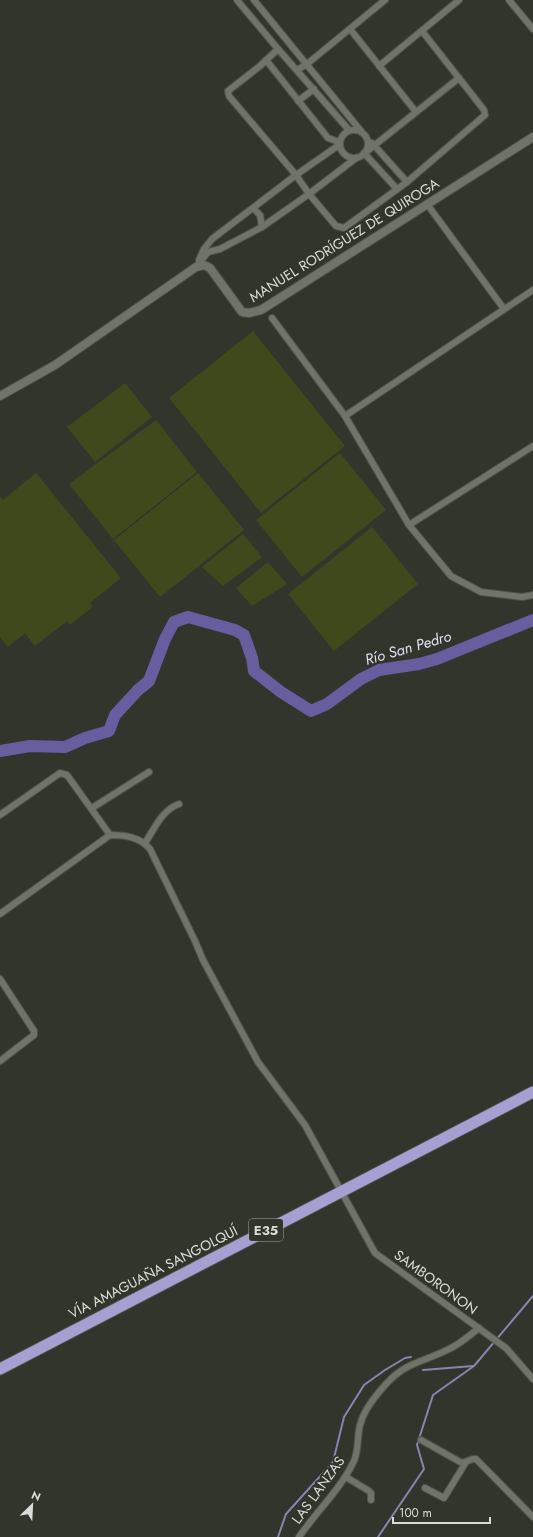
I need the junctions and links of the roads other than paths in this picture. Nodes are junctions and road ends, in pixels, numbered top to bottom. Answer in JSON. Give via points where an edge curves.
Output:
{"nodes":[{"id":1,"x":237,"y":0,"type":"edge"},
{"id":2,"x":254,"y":0,"type":"edge"},
{"id":3,"x":385,"y":0,"type":"edge"},
{"id":4,"x":459,"y":0,"type":"edge"},
{"id":5,"x":509,"y":0,"type":"edge"},
{"id":6,"x":278,"y":29,"type":"junction"},
{"id":7,"x":533,"y":29,"type":"edge"},
{"id":8,"x":350,"y":30,"type":"junction"},
{"id":9,"x":422,"y":31,"type":"junction"},
{"id":10,"x":268,"y":38,"type":"junction"},
{"id":11,"x":278,"y":49,"type":"junction"},
{"id":12,"x":266,"y":60,"type":"junction"},
{"id":13,"x":307,"y":64,"type":"junction"},
{"id":14,"x":379,"y":66,"type":"junction"},
{"id":15,"x":297,"y":70,"type":"junction"},
{"id":16,"x":459,"y":78,"type":"junction"},
{"id":17,"x":314,"y":89,"type":"junction"},
{"id":18,"x":298,"y":101,"type":"junction"},
{"id":19,"x":416,"y":112,"type":"junction"},
{"id":20,"x":349,"y":130,"type":"junction"},
{"id":21,"x":361,"y":132,"type":"junction"},
{"id":22,"x":533,"y":137,"type":"edge"},
{"id":23,"x":367,"y":139,"type":"junction"},
{"id":24,"x":339,"y":144,"type":"junction"},
{"id":25,"x":374,"y":145,"type":"junction"},
{"id":26,"x":365,"y":153,"type":"junction"},
{"id":27,"x":356,"y":158,"type":"junction"},
{"id":28,"x":296,"y":175,"type":"junction"},
{"id":29,"x":407,"y":182,"type":"junction"},
{"id":30,"x":397,"y":189,"type":"junction"},
{"id":31,"x":309,"y":194,"type":"junction"},
{"id":32,"x":428,"y":204,"type":"junction"},
{"id":33,"x":253,"y":208,"type":"junction"},
{"id":34,"x":262,"y":226,"type":"junction"},
{"id":35,"x":196,"y":267,"type":"junction"},
{"id":36,"x":533,"y":290,"type":"edge"},
{"id":37,"x":504,"y":309,"type":"junction"},
{"id":38,"x":272,"y":318,"type":"dead end"},
{"id":39,"x":0,"y":396,"type":"edge"},
{"id":40,"x":345,"y":416,"type":"junction"},
{"id":41,"x":533,"y":446,"type":"edge"},
{"id":42,"x":409,"y":525,"type":"junction"},
{"id":43,"x":533,"y":595,"type":"edge"},
{"id":44,"x":149,"y":772,"type":"dead end"},
{"id":45,"x":180,"y":804,"type":"dead end"},
{"id":46,"x":92,"y":808,"type":"junction"},
{"id":47,"x":0,"y":815,"type":"edge"},
{"id":48,"x":110,"y":835,"type":"junction"},
{"id":49,"x":145,"y":843,"type":"junction"},
{"id":50,"x":0,"y":914,"type":"edge"},
{"id":51,"x":0,"y":979,"type":"edge"},
{"id":52,"x":0,"y":1061,"type":"edge"},
{"id":53,"x":533,"y":1092,"type":"edge"},
{"id":54,"x":342,"y":1191,"type":"junction"},
{"id":55,"x":482,"y":1329,"type":"junction"},
{"id":56,"x":0,"y":1369,"type":"edge"},
{"id":57,"x":533,"y":1379,"type":"edge"},
{"id":58,"x":421,"y":1440,"type":"dead end"},
{"id":59,"x":466,"y":1462,"type":"junction"},
{"id":60,"x":346,"y":1477,"type":"junction"},
{"id":61,"x":425,"y":1488,"type":"dead end"},
{"id":62,"x":371,"y":1500,"type":"dead end"},
{"id":63,"x":533,"y":1517,"type":"edge"},
{"id":64,"x":300,"y":1537,"type":"edge"}],
"edges":[{"from":1,"to":10,"type":"street"},
{"from":2,"to":6,"type":"street"},
{"from":3,"to":8,"type":"street"},
{"from":4,"to":9,"type":"street"},
{"from":5,"to":7,"type":"street"},
{"from":6,"to":10,"type":"street"},
{"from":6,"to":13,"type":"street"},
{"from":8,"to":13,"type":"street"},
{"from":8,"to":14,"type":"street"},
{"from":9,"to":14,"type":"street"},
{"from":9,"to":16,"type":"street"},
{"from":10,"to":11,"type":"street"},
{"from":11,"to":12,"type":"street"},
{"from":11,"to":15,"type":"street"},
{"from":12,"to":18,"type":"street"},
{"from":12,"to":28,"type":"street","via":[[233,86],[228,92],[229,96]]},
{"from":13,"to":15,"type":"street"},
{"from":13,"to":21,"type":"street"},
{"from":14,"to":19,"type":"street"},
{"from":15,"to":17,"type":"street"},
{"from":16,"to":19,"type":"street"},
{"from":16,"to":29,"type":"street","via":[[484,110],[485,115]]},
{"from":17,"to":18,"type":"street"},
{"from":17,"to":20,"type":"street"},
{"from":18,"to":24,"type":"street","via":[[328,138]]},
{"from":19,"to":25,"type":"street"},
{"from":20,"to":21,"type":"street"},
{"from":20,"to":24,"type":"street","via":[[342,135]]},
{"from":21,"to":23,"type":"street"},
{"from":22,"to":32,"type":"street","name":"MANUEL RODRÍGUEZ DE QUIROGA"},
{"from":23,"to":25,"type":"street"},
{"from":23,"to":26,"type":"street"},
{"from":24,"to":27,"type":"street","via":[[345,155]]},
{"from":24,"to":28,"type":"street"},
{"from":25,"to":26,"type":"street"},
{"from":25,"to":29,"type":"street"},
{"from":26,"to":27,"type":"street"},
{"from":26,"to":30,"type":"street"},
{"from":27,"to":31,"type":"street"},
{"from":28,"to":31,"type":"street"},
{"from":28,"to":33,"type":"street"},
{"from":29,"to":30,"type":"street"},
{"from":30,"to":31,"type":"street","via":[[344,228],[336,226]]},
{"from":31,"to":34,"type":"street"},
{"from":32,"to":35,"type":"street","name":"MANUEL RODRÍGUEZ DE QUIROGA","via":[[254,312],[242,312],[210,268],[204,265]]},
{"from":32,"to":37,"type":"street"},
{"from":33,"to":34,"type":"street","via":[[260,215]]},
{"from":33,"to":35,"type":"street","via":[[212,239]]},
{"from":34,"to":35,"type":"street","via":[[220,249],[208,252]]},
{"from":35,"to":39,"type":"street","via":[[56,366]]},
{"from":36,"to":37,"type":"street"},
{"from":37,"to":40,"type":"street"},
{"from":38,"to":40,"type":"street"},
{"from":40,"to":42,"type":"street"},
{"from":41,"to":42,"type":"street"},
{"from":42,"to":43,"type":"street","via":[[451,576],[481,592],[499,596]]},
{"from":44,"to":46,"type":"street"},
{"from":45,"to":49,"type":"street","via":[[171,807],[164,814]]},
{"from":46,"to":47,"type":"street","via":[[67,775],[60,773]]},
{"from":46,"to":48,"type":"street"},
{"from":48,"to":49,"type":"street","via":[[123,835]]},
{"from":48,"to":50,"type":"street"},
{"from":49,"to":54,"type":"street","name":"SAMBORONON","via":[[209,972],[258,1062],[305,1124]]},
{"from":51,"to":52,"type":"street","via":[[34,1031],[34,1035]]},
{"from":53,"to":54,"type":"highway","name":"VÍA AMAGUAÑA SANGOLQUÍ","number":"E35"},
{"from":54,"to":55,"type":"street","name":"SAMBORONON","via":[[375,1252]]},
{"from":54,"to":56,"type":"highway","name":"VÍA AMAGUAÑA SANGOLQUÍ","number":"E35"},
{"from":55,"to":57,"type":"street","name":"SAMBORONON","via":[[506,1348]]},
{"from":55,"to":60,"type":"street","name":"LAS LANZAS","via":[[448,1350],[414,1363],[386,1384],[366,1410],[361,1421],[357,1455]]},
{"from":58,"to":59,"type":"street","via":[[457,1461]]},
{"from":59,"to":61,"type":"street","via":[[444,1498]]},
{"from":59,"to":63,"type":"street","via":[[476,1459]]},
{"from":60,"to":62,"type":"street","via":[[369,1491]]},
{"from":60,"to":64,"type":"street","name":"LAS LANZAS"}]}
